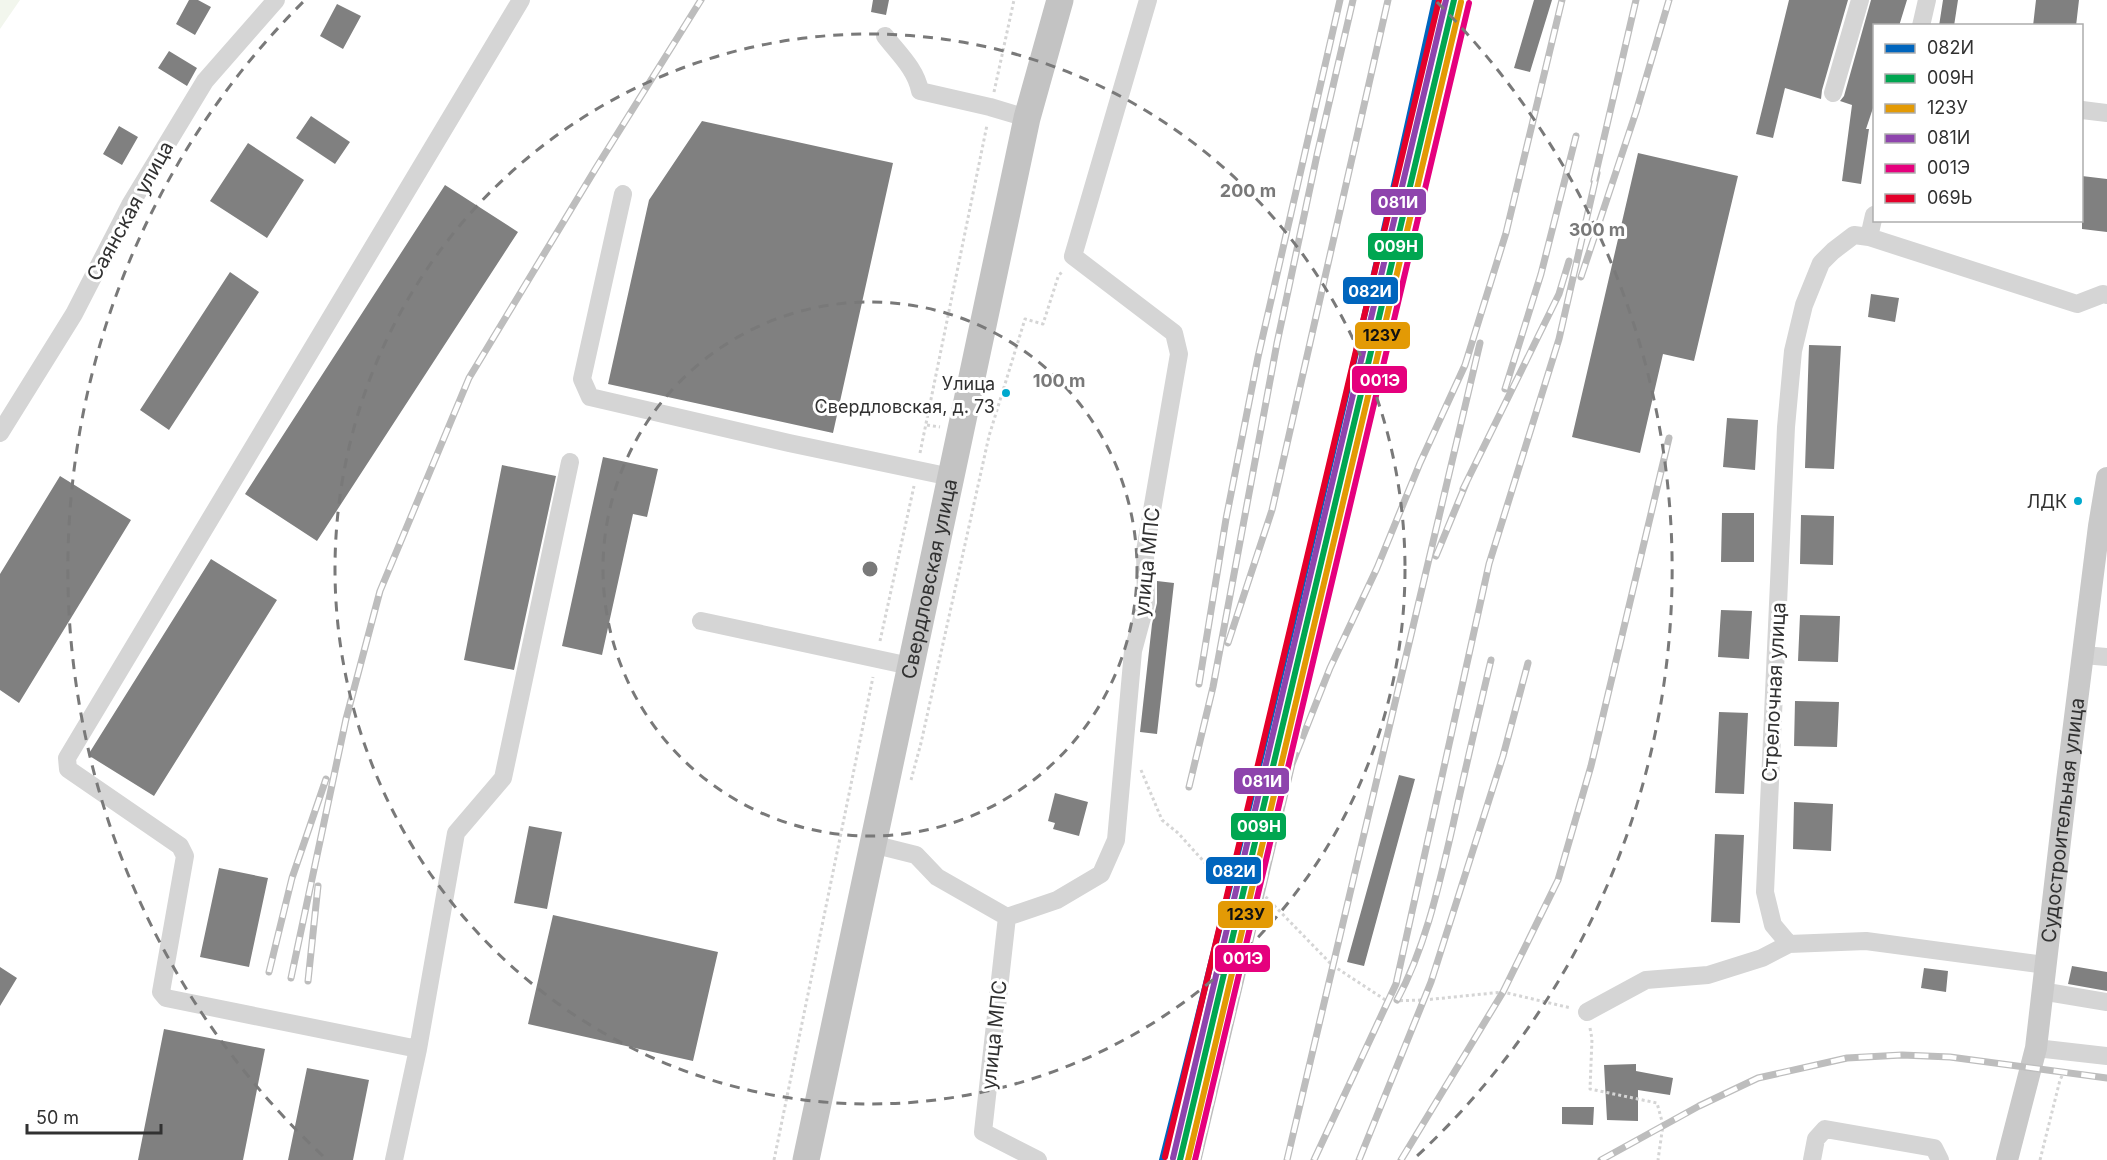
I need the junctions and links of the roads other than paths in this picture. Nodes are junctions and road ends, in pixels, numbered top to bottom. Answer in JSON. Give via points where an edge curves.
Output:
{"nodes":[{"id":1,"x":276,"y":0,"type":"edge"},
{"id":2,"x":521,"y":0,"type":"edge"},
{"id":3,"x":1060,"y":0,"type":"edge"},
{"id":4,"x":1148,"y":0,"type":"edge"},
{"id":5,"x":1860,"y":0,"type":"edge"},
{"id":6,"x":1927,"y":0,"type":"edge"},
{"id":7,"x":1921,"y":24,"type":"edge"},
{"id":8,"x":885,"y":36,"type":"dead end"},
{"id":9,"x":1833,"y":93,"type":"dead end"},
{"id":10,"x":2083,"y":110,"type":"edge"},
{"id":11,"x":2107,"y":113,"type":"edge"},
{"id":12,"x":1027,"y":118,"type":"junction"},
{"id":13,"x":623,"y":194,"type":"dead end"},
{"id":14,"x":1873,"y":222,"type":"edge"},
{"id":15,"x":1869,"y":237,"type":"junction"},
{"id":16,"x":2107,"y":295,"type":"edge"},
{"id":17,"x":0,"y":433,"type":"edge"},
{"id":18,"x":570,"y":462,"type":"dead end"},
{"id":19,"x":951,"y":477,"type":"junction"},
{"id":20,"x":2107,"y":478,"type":"edge"},
{"id":21,"x":2103,"y":526,"type":"edge"},
{"id":22,"x":701,"y":621,"type":"dead end"},
{"id":23,"x":2083,"y":655,"type":"junction"},
{"id":24,"x":2107,"y":657,"type":"edge"},
{"id":25,"x":910,"y":666,"type":"junction"},
{"id":26,"x":872,"y":844,"type":"junction"},
{"id":27,"x":1007,"y":917,"type":"junction"},
{"id":28,"x":1790,"y":944,"type":"junction"},
{"id":29,"x":2045,"y":965,"type":"junction"},
{"id":30,"x":2041,"y":991,"type":"junction"},
{"id":31,"x":2107,"y":1002,"type":"edge"},
{"id":32,"x":1587,"y":1012,"type":"road end"},
{"id":33,"x":2036,"y":1048,"type":"junction"},
{"id":34,"x":418,"y":1049,"type":"junction"},
{"id":35,"x":2107,"y":1056,"type":"edge"},
{"id":36,"x":394,"y":1160,"type":"edge"},
{"id":37,"x":806,"y":1160,"type":"edge"},
{"id":38,"x":1038,"y":1160,"type":"edge"},
{"id":39,"x":1812,"y":1160,"type":"edge"},
{"id":40,"x":1940,"y":1160,"type":"edge"},
{"id":41,"x":2007,"y":1160,"type":"edge"}],
"edges":[{"from":1,"to":17,"type":"street","name":"Саянская улица","via":[[205,81],[130,205],[74,314]]},
{"from":2,"to":34,"type":"street","via":[[67,758],[68,769],[180,846],[185,856],[161,992],[166,998]]},
{"from":3,"to":12,"type":"highway","name":"Свердловская улица"},
{"from":4,"to":27,"type":"street","name":"улица МПС","via":[[1072,256],[1174,333],[1179,354],[1145,551],[1146,603],[1133,651],[1116,840],[1101,874],[1057,900]]},
{"from":5,"to":9,"type":"street"},
{"from":6,"to":7,"type":"street"},
{"from":8,"to":12,"type":"street","via":[[912,69],[920,91]]},
{"from":10,"to":11,"type":"street"},
{"from":12,"to":19,"type":"highway","name":"Свердловская улица"},
{"from":13,"to":19,"type":"street","via":[[582,379],[590,398]]},
{"from":14,"to":15,"type":"street"},
{"from":15,"to":16,"type":"street","via":[[2078,304]]},
{"from":15,"to":28,"type":"street","name":"Стрелочная улица","via":[[1854,235],[1821,263],[1804,305],[1793,351],[1764,892],[1773,925]]},
{"from":18,"to":34,"type":"street","via":[[503,778],[456,833]]},
{"from":19,"to":25,"type":"highway","name":"Свердловская улица"},
{"from":20,"to":21,"type":"main road","name":"Судостроительная улица"},
{"from":21,"to":23,"type":"main road","name":"Судостроительная улица"},
{"from":22,"to":25,"type":"street"},
{"from":23,"to":24,"type":"street"},
{"from":23,"to":29,"type":"main road","name":"Судостроительная улица"},
{"from":25,"to":26,"type":"highway","name":"Свердловская улица"},
{"from":26,"to":27,"type":"street","via":[[916,855],[937,877]]},
{"from":26,"to":37,"type":"highway","name":"Свердловская улица"},
{"from":27,"to":38,"type":"street","name":"улица МПС","via":[[983,1132]]},
{"from":28,"to":29,"type":"street","via":[[1866,941]]},
{"from":28,"to":32,"type":"street","via":[[1762,958],[1708,975],[1646,980]]},
{"from":29,"to":30,"type":"main road","name":"Судостроительная улица"},
{"from":30,"to":31,"type":"street"},
{"from":30,"to":33,"type":"main road","name":"Судостроительная улица"},
{"from":33,"to":35,"type":"street"},
{"from":33,"to":41,"type":"main road","name":"Судостроительная улица"},
{"from":34,"to":36,"type":"street"},
{"from":39,"to":40,"type":"street","via":[[1816,1139],[1825,1128],[1934,1148]]}]}
